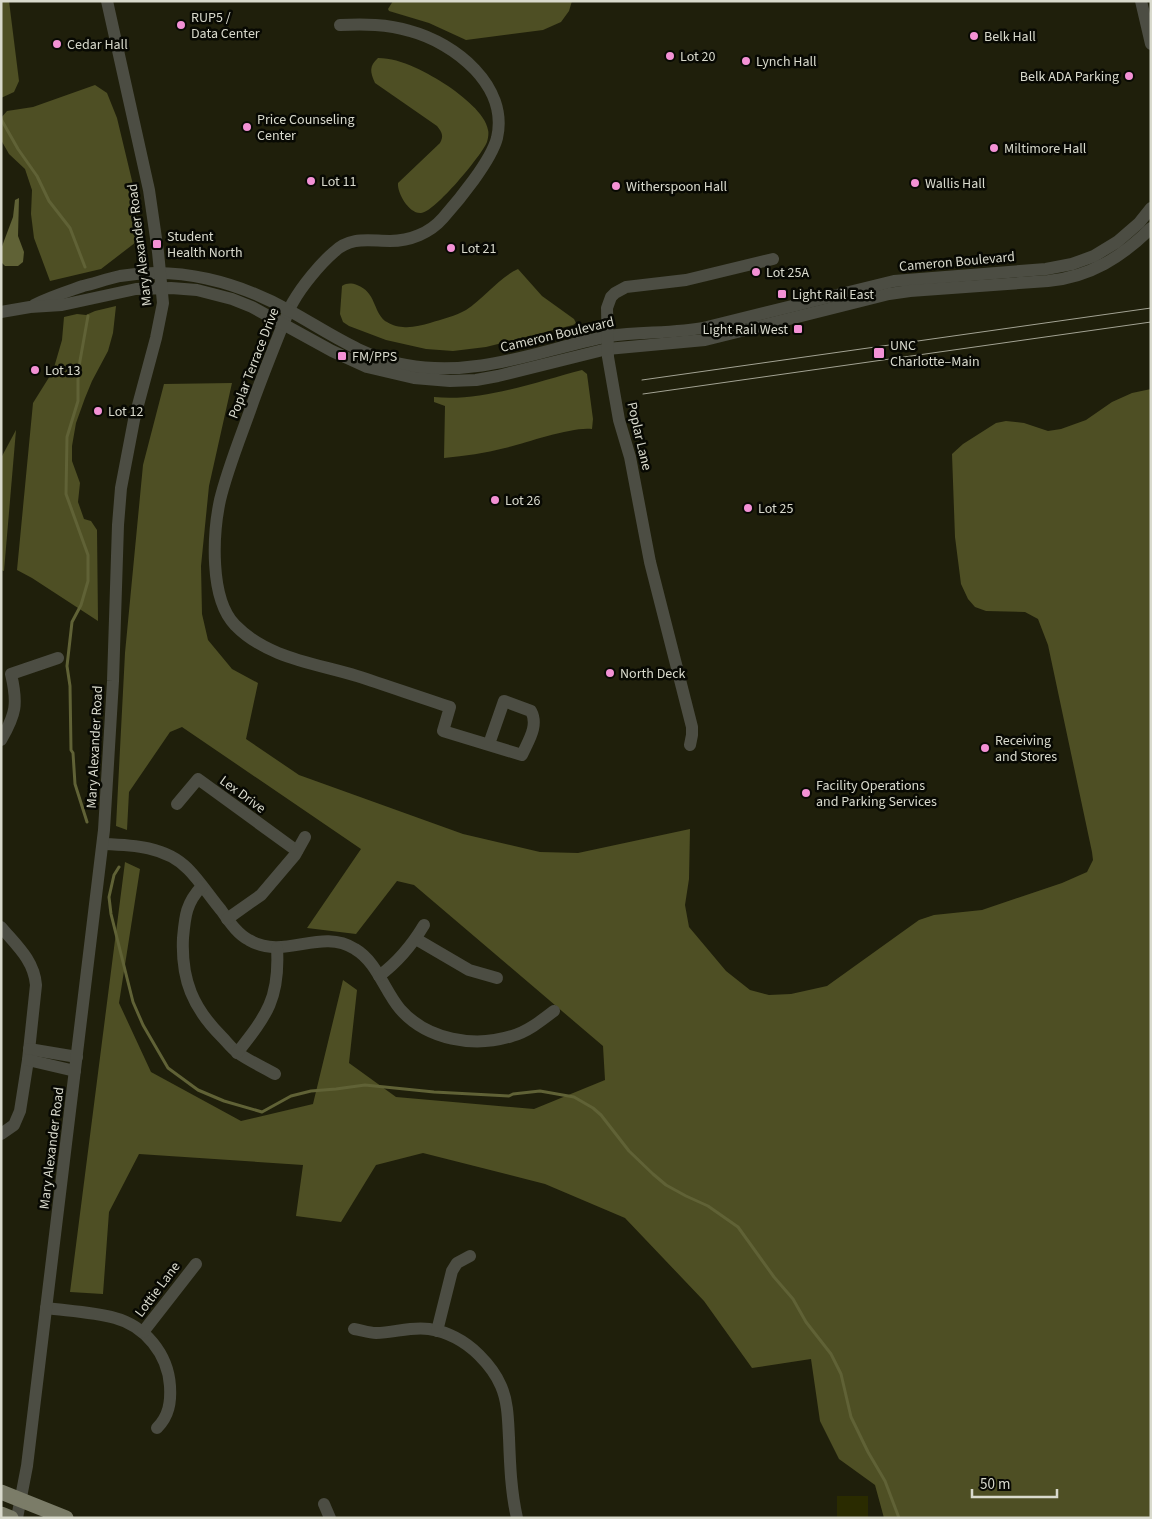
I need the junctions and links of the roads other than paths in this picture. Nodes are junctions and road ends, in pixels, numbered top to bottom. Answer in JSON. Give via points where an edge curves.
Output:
{"nodes":[{"id":1,"x":107,"y":1,"type":"edge"},
{"id":2,"x":1141,"y":1,"type":"edge"},
{"id":3,"x":340,"y":25,"type":"dead end"},
{"id":4,"x":1151,"y":44,"type":"edge"},
{"id":5,"x":1151,"y":208,"type":"edge"},
{"id":6,"x":1151,"y":228,"type":"edge"},
{"id":7,"x":773,"y":259,"type":"dead end"},
{"id":8,"x":160,"y":274,"type":"junction"},
{"id":9,"x":911,"y":285,"type":"junction"},
{"id":10,"x":162,"y":288,"type":"junction"},
{"id":11,"x":30,"y":307,"type":"junction"},
{"id":12,"x":289,"y":310,"type":"junction"},
{"id":13,"x":1,"y":312,"type":"edge"},
{"id":14,"x":284,"y":323,"type":"junction"},
{"id":15,"x":608,"y":342,"type":"junction"},
{"id":16,"x":58,"y":658,"type":"dead end"},
{"id":17,"x":1,"y":740,"type":"edge"},
{"id":18,"x":489,"y":744,"type":"dead end"},
{"id":19,"x":690,"y":745,"type":"dead end"},
{"id":20,"x":177,"y":804,"type":"dead end"},
{"id":21,"x":305,"y":837,"type":"dead end"},
{"id":22,"x":103,"y":844,"type":"junction"},
{"id":23,"x":297,"y":851,"type":"junction"},
{"id":24,"x":202,"y":886,"type":"junction"},
{"id":25,"x":227,"y":919,"type":"junction"},
{"id":26,"x":424,"y":925,"type":"dead end"},
{"id":27,"x":1,"y":927,"type":"edge"},
{"id":28,"x":416,"y":939,"type":"junction"},
{"id":29,"x":277,"y":948,"type":"junction"},
{"id":30,"x":379,"y":976,"type":"junction"},
{"id":31,"x":497,"y":978,"type":"dead end"},
{"id":32,"x":554,"y":1011,"type":"dead end"},
{"id":33,"x":238,"y":1053,"type":"junction"},
{"id":34,"x":29,"y":1054,"type":"junction"},
{"id":35,"x":77,"y":1058,"type":"junction"},
{"id":36,"x":75,"y":1071,"type":"junction"},
{"id":37,"x":275,"y":1074,"type":"dead end"},
{"id":38,"x":1,"y":1134,"type":"edge"},
{"id":39,"x":470,"y":1256,"type":"dead end"},
{"id":40,"x":196,"y":1264,"type":"dead end"},
{"id":41,"x":46,"y":1308,"type":"junction"},
{"id":42,"x":354,"y":1328,"type":"dead end"},
{"id":43,"x":437,"y":1331,"type":"junction"},
{"id":44,"x":143,"y":1332,"type":"junction"},
{"id":45,"x":157,"y":1428,"type":"dead end"},
{"id":46,"x":1,"y":1492,"type":"edge"},
{"id":47,"x":22,"y":1499,"type":"junction"},
{"id":48,"x":324,"y":1504,"type":"dead end"},
{"id":49,"x":1,"y":1514,"type":"edge"},
{"id":50,"x":11,"y":1518,"type":"edge"},
{"id":51,"x":17,"y":1518,"type":"edge"},
{"id":52,"x":66,"y":1518,"type":"edge"},
{"id":53,"x":330,"y":1518,"type":"edge"},
{"id":54,"x":517,"y":1518,"type":"edge"}],
"edges":[{"from":1,"to":8,"type":"street","name":"Mary Alexander Road","via":[[149,190]]},
{"from":2,"to":4,"type":"street"},
{"from":3,"to":12,"type":"street","name":"Poplar Terrace Drive","via":[[378,25],[407,30],[454,52],[490,88],[497,108],[498,133],[486,162],[437,224],[407,240],[359,240],[339,247],[321,265]]},
{"from":5,"to":9,"type":"street","name":"Cameron Boulevard","via":[[1117,242],[1079,262]]},
{"from":6,"to":9,"type":"street","name":"Cameron Boulevard","via":[[1123,253],[1079,275],[1048,281]]},
{"from":7,"to":15,"type":"street","name":"Poplar Lane","via":[[692,279],[620,290],[608,302]]},
{"from":8,"to":10,"type":"street","name":"Mary Alexander Road"},
{"from":8,"to":11,"type":"street","name":"Cameron Boulevard","via":[[111,278],[52,296]]},
{"from":8,"to":12,"type":"street","name":"Cameron Boulevard","via":[[194,276],[228,284]]},
{"from":9,"to":15,"type":"street","name":"Cameron Boulevard","via":[[879,284],[833,302],[696,329],[624,333]]},
{"from":10,"to":11,"type":"street","name":"Cameron Boulevard"},
{"from":10,"to":14,"type":"street","name":"Cameron Boulevard","via":[[221,295]]},
{"from":10,"to":22,"type":"street","name":"Mary Alexander Road","via":[[162,312],[134,420],[121,488]]},
{"from":11,"to":13,"type":"street","name":"Cameron Boulevard"},
{"from":12,"to":14,"type":"street","name":"Poplar Terrace Drive"},
{"from":12,"to":15,"type":"street","name":"Cameron Boulevard","via":[[366,354],[398,364],[432,368],[493,365]]},
{"from":14,"to":15,"type":"street","name":"Cameron Boulevard","via":[[367,367],[424,379],[464,381],[486,378]]},
{"from":14,"to":18,"type":"street","name":"Poplar Terrace Drive","via":[[220,498],[216,573],[227,615],[248,637],[272,652],[450,707],[443,731]]},
{"from":15,"to":19,"type":"street","name":"Poplar Lane","via":[[619,420],[633,472],[643,532],[692,726]]},
{"from":16,"to":17,"type":"street","via":[[11,674],[14,712]]},
{"from":20,"to":23,"type":"street","name":"Lex Drive","via":[[198,779]]},
{"from":21,"to":23,"type":"street"},
{"from":22,"to":24,"type":"street","via":[[133,845],[165,853],[187,868]]},
{"from":22,"to":35,"type":"street","name":"Mary Alexander Road"},
{"from":23,"to":25,"type":"street","via":[[261,895]]},
{"from":24,"to":25,"type":"street"},
{"from":24,"to":33,"type":"street","via":[[190,901],[184,920],[184,971],[197,1008]]},
{"from":25,"to":29,"type":"street","via":[[248,940]]},
{"from":26,"to":28,"type":"street"},
{"from":27,"to":34,"type":"street","via":[[30,962],[34,972],[36,989]]},
{"from":28,"to":30,"type":"street","via":[[394,966]]},
{"from":28,"to":31,"type":"street","via":[[469,970]]},
{"from":29,"to":30,"type":"street","via":[[334,940],[362,953]]},
{"from":29,"to":33,"type":"street","via":[[277,980],[273,996],[263,1020]]},
{"from":30,"to":32,"type":"street","via":[[400,1009],[432,1032],[449,1038],[487,1041],[511,1036],[535,1025]]},
{"from":33,"to":37,"type":"street"},
{"from":34,"to":35,"type":"street"},
{"from":34,"to":36,"type":"street"},
{"from":34,"to":38,"type":"street","via":[[19,1116],[14,1125]]},
{"from":35,"to":36,"type":"street","name":"Mary Alexander Road"},
{"from":36,"to":41,"type":"street","name":"Mary Alexander Road"},
{"from":39,"to":43,"type":"street","via":[[452,1270]]},
{"from":40,"to":44,"type":"street","name":"Lottie Lane"},
{"from":41,"to":44,"type":"street","via":[[117,1318]]},
{"from":41,"to":47,"type":"street","name":"Mary Alexander Road"},
{"from":42,"to":43,"type":"street","via":[[375,1334],[411,1328]]},
{"from":43,"to":54,"type":"street","via":[[459,1339],[473,1349],[502,1387]]},
{"from":44,"to":45,"type":"street","via":[[158,1350],[170,1379],[167,1415]]},
{"from":46,"to":47,"type":"main road"},
{"from":47,"to":51,"type":"street","name":"Mary Alexander Road"},
{"from":47,"to":52,"type":"main road"},
{"from":48,"to":53,"type":"street"},
{"from":49,"to":50,"type":"main road"}]}
